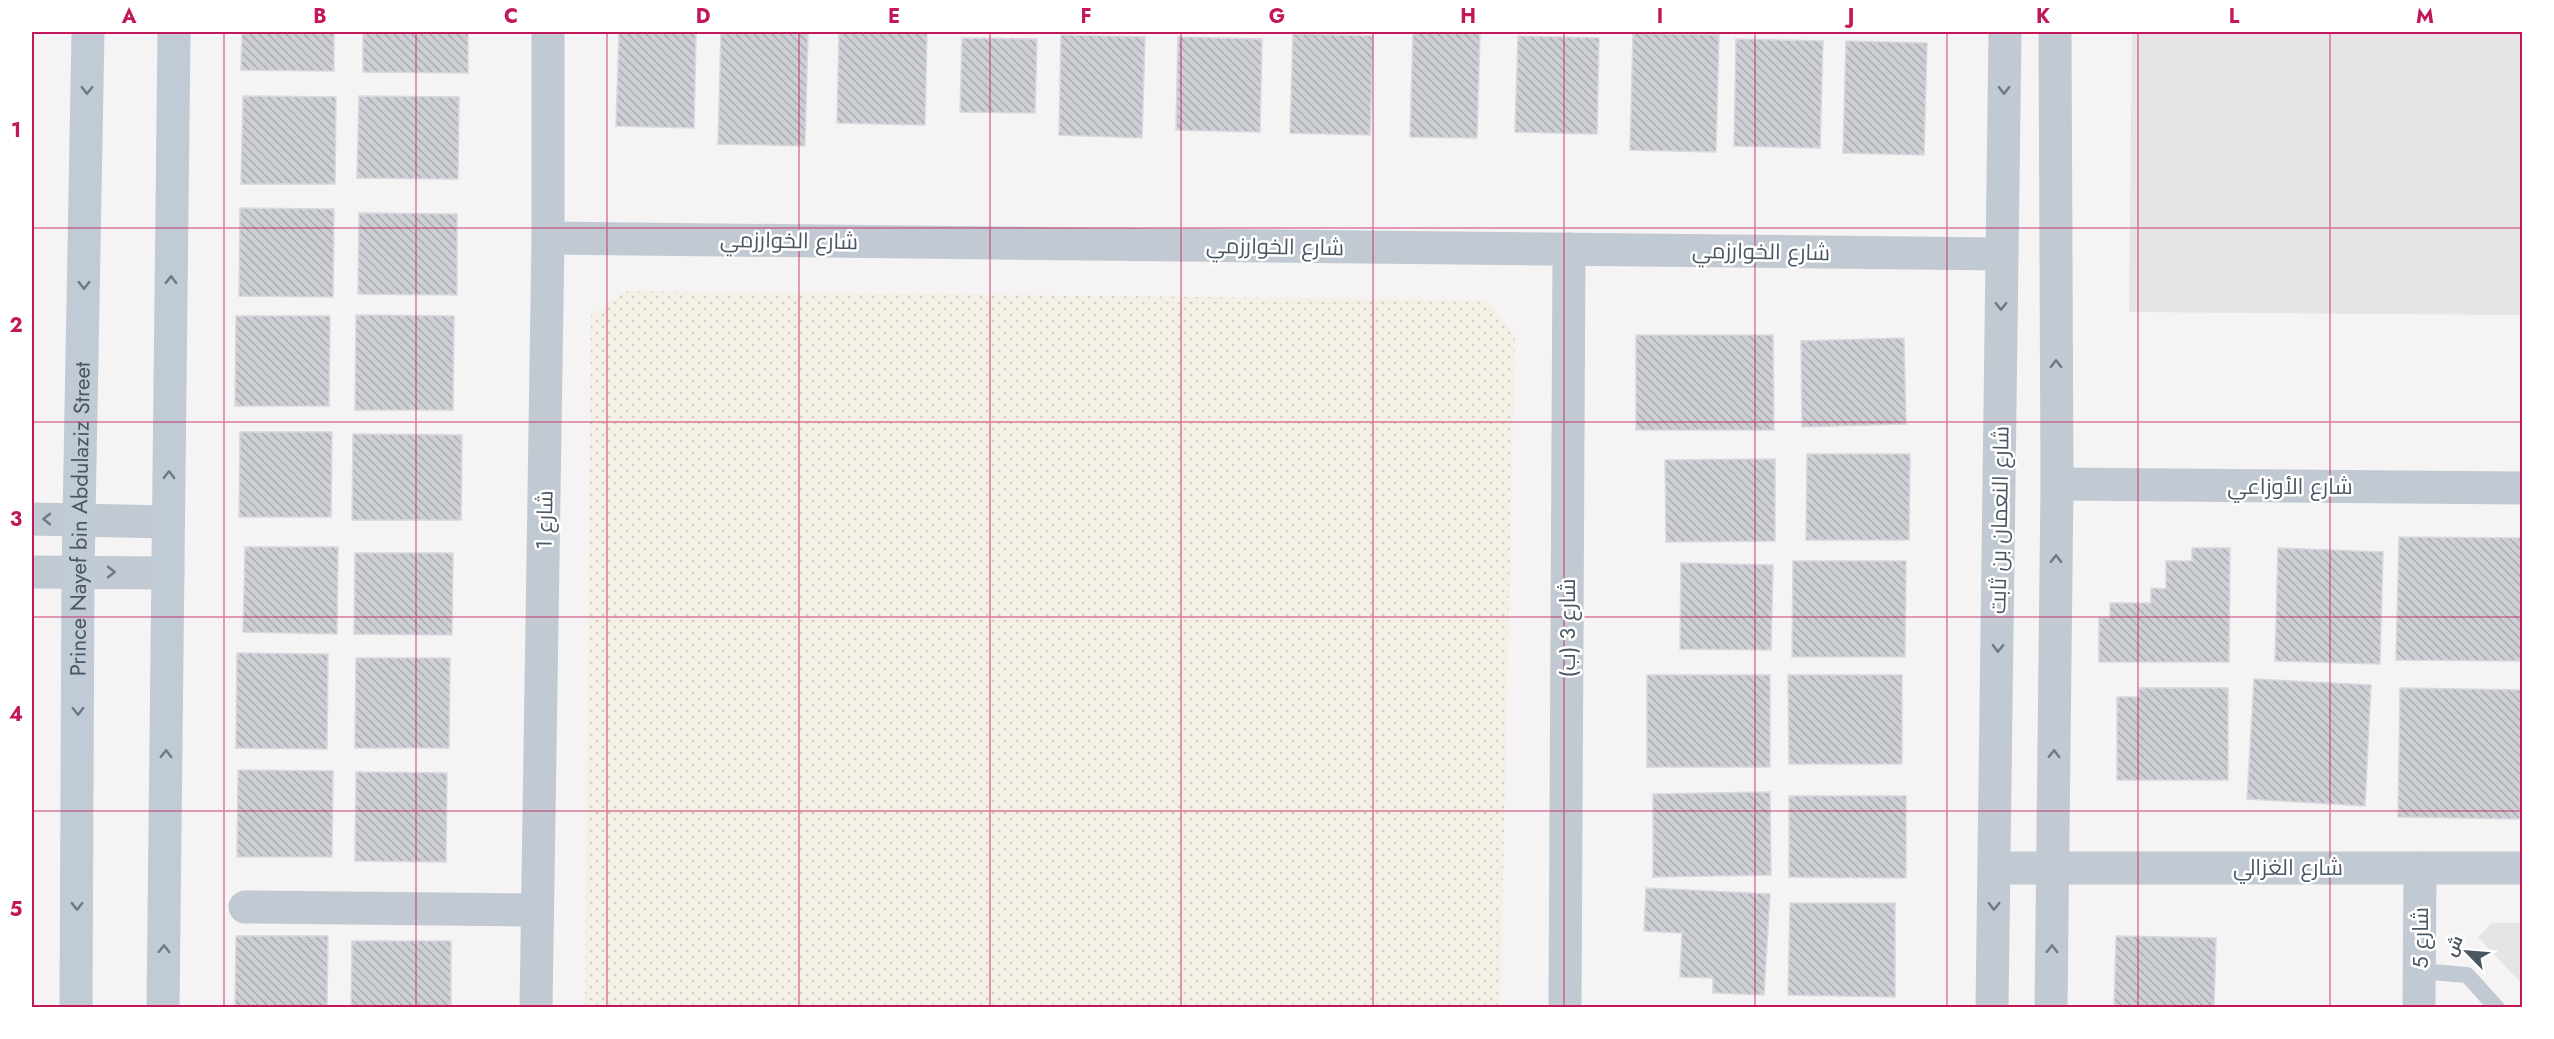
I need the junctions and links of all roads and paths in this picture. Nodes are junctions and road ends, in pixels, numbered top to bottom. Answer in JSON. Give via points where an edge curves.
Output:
{"nodes":[{"id":1,"x":88,"y":32,"type":"edge"},
{"id":2,"x":174,"y":32,"type":"edge"},
{"id":3,"x":548,"y":32,"type":"edge"},
{"id":4,"x":2005,"y":32,"type":"edge"},
{"id":5,"x":2055,"y":32,"type":"edge"},
{"id":6,"x":548,"y":238,"type":"junction"},
{"id":7,"x":1569,"y":249,"type":"junction"},
{"id":8,"x":2002,"y":254,"type":"junction"},
{"id":9,"x":2057,"y":484,"type":"junction"},
{"id":10,"x":2523,"y":488,"type":"edge"},
{"id":11,"x":32,"y":519,"type":"edge"},
{"id":12,"x":79,"y":520,"type":"junction"},
{"id":13,"x":168,"y":522,"type":"junction"},
{"id":14,"x":32,"y":572,"type":"edge"},
{"id":15,"x":78,"y":572,"type":"junction"},
{"id":16,"x":168,"y":573,"type":"junction"},
{"id":17,"x":2053,"y":866,"type":"junction"},
{"id":18,"x":1995,"y":868,"type":"junction"},
{"id":19,"x":2420,"y":868,"type":"junction"},
{"id":20,"x":2523,"y":868,"type":"edge"},
{"id":21,"x":245,"y":907,"type":"dead end"},
{"id":22,"x":537,"y":910,"type":"junction"},
{"id":23,"x":2420,"y":971,"type":"junction"},
{"id":24,"x":76,"y":1008,"type":"edge"},
{"id":25,"x":163,"y":1008,"type":"edge"},
{"id":26,"x":536,"y":1008,"type":"edge"},
{"id":27,"x":1565,"y":1008,"type":"edge"},
{"id":28,"x":1992,"y":1008,"type":"edge"},
{"id":29,"x":2051,"y":1008,"type":"edge"},
{"id":30,"x":2420,"y":1008,"type":"edge"},
{"id":31,"x":2497,"y":1008,"type":"edge"}],
"edges":[{"from":1,"to":12,"type":"main road","name":"Prince Nayef bin Abdulaziz Street","one_way":true},
{"from":13,"to":2,"type":"main road","one_way":true},
{"from":3,"to":6,"type":"street","name":"شارع 1"},
{"from":4,"to":8,"type":"street","name":"شارع النعمان بن ثابت","one_way":true},
{"from":9,"to":5,"type":"street","one_way":true},
{"from":6,"to":7,"type":"street","name":"شارع الخوارزمي"},
{"from":6,"to":22,"type":"street","name":"شارع 1"},
{"from":7,"to":8,"type":"street","name":"شارع الخوارزمي"},
{"from":7,"to":27,"type":"street","name":"شارع 3 (ب)"},
{"from":8,"to":18,"type":"street","name":"شارع النعمان بن ثابت","one_way":true},
{"from":9,"to":10,"type":"street","name":"شارع الأوزاعي"},
{"from":17,"to":9,"type":"street","one_way":true},
{"from":12,"to":11,"type":"street","one_way":true},
{"from":12,"to":13,"type":"street"},
{"from":12,"to":15,"type":"main road","name":"Prince Nayef bin Abdulaziz Street"},
{"from":13,"to":16,"type":"main road"},
{"from":14,"to":15,"type":"street"},
{"from":15,"to":16,"type":"street","one_way":true},
{"from":15,"to":24,"type":"main road","name":"Prince Nayef bin Abdulaziz Street","one_way":true},
{"from":25,"to":16,"type":"main road","one_way":true},
{"from":17,"to":18,"type":"street","name":"شارع الغزالي"},
{"from":17,"to":19,"type":"street","name":"شارع الغزالي"},
{"from":29,"to":17,"type":"street","one_way":true},
{"from":18,"to":28,"type":"street","name":"شارع النعمان بن ثابت","one_way":true},
{"from":19,"to":20,"type":"street","name":"شارع الغزالي"},
{"from":19,"to":23,"type":"street","name":"شارع 5"},
{"from":21,"to":22,"type":"street"},
{"from":22,"to":26,"type":"street","name":"شارع 1"},
{"from":23,"to":30,"type":"street","name":"شارع 5"},
{"from":23,"to":31,"type":"lane","via":[[2467,975]]}]}
